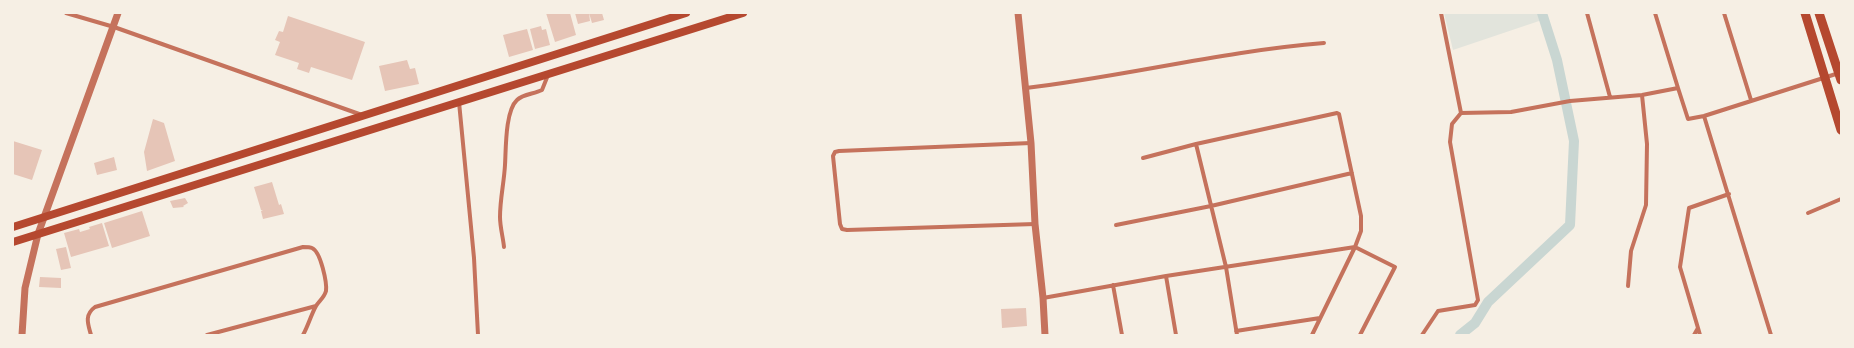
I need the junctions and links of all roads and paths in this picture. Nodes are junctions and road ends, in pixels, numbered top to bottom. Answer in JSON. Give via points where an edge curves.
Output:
{"nodes":[{"id":1,"x":66,"y":13,"type":"edge"},
{"id":2,"x":118,"y":13,"type":"edge"},
{"id":3,"x":686,"y":13,"type":"edge"},
{"id":4,"x":742,"y":13,"type":"edge"},
{"id":5,"x":1018,"y":13,"type":"edge"},
{"id":6,"x":1441,"y":13,"type":"edge"},
{"id":7,"x":1587,"y":13,"type":"edge"},
{"id":8,"x":1655,"y":13,"type":"edge"},
{"id":9,"x":1724,"y":13,"type":"edge"},
{"id":10,"x":1805,"y":13,"type":"edge"},
{"id":11,"x":1819,"y":13,"type":"edge"},
{"id":12,"x":114,"y":27,"type":"junction"},
{"id":13,"x":1324,"y":43,"type":"dead end"},
{"id":14,"x":548,"y":74,"type":"junction"},
{"id":15,"x":1840,"y":75,"type":"edge"},
{"id":16,"x":1825,"y":78,"type":"junction"},
{"id":17,"x":1026,"y":88,"type":"junction"},
{"id":18,"x":1678,"y":88,"type":"junction"},
{"id":19,"x":1642,"y":95,"type":"junction"},
{"id":20,"x":1610,"y":97,"type":"junction"},
{"id":21,"x":1751,"y":100,"type":"junction"},
{"id":22,"x":459,"y":102,"type":"junction"},
{"id":23,"x":1461,"y":113,"type":"junction"},
{"id":24,"x":364,"y":116,"type":"junction"},
{"id":25,"x":1704,"y":116,"type":"junction"},
{"id":26,"x":1841,"y":130,"type":"edge"},
{"id":27,"x":1031,"y":143,"type":"junction"},
{"id":28,"x":1196,"y":144,"type":"junction"},
{"id":29,"x":1143,"y":158,"type":"dead end"},
{"id":30,"x":1352,"y":173,"type":"junction"},
{"id":31,"x":1729,"y":194,"type":"junction"},
{"id":32,"x":1841,"y":199,"type":"edge"},
{"id":33,"x":1211,"y":206,"type":"junction"},
{"id":34,"x":1808,"y":213,"type":"dead end"},
{"id":35,"x":44,"y":218,"type":"junction"},
{"id":36,"x":1035,"y":224,"type":"junction"},
{"id":37,"x":1116,"y":225,"type":"dead end"},
{"id":38,"x":13,"y":227,"type":"edge"},
{"id":39,"x":38,"y":234,"type":"junction"},
{"id":40,"x":13,"y":242,"type":"edge"},
{"id":41,"x":504,"y":247,"type":"dead end"},
{"id":42,"x":1355,"y":247,"type":"junction"},
{"id":43,"x":1226,"y":267,"type":"junction"},
{"id":44,"x":1166,"y":276,"type":"junction"},
{"id":45,"x":1113,"y":285,"type":"junction"},
{"id":46,"x":1628,"y":286,"type":"dead end"},
{"id":47,"x":1043,"y":298,"type":"junction"},
{"id":48,"x":316,"y":306,"type":"junction"},
{"id":49,"x":1320,"y":318,"type":"junction"},
{"id":50,"x":1698,"y":328,"type":"junction"},
{"id":51,"x":1237,"y":333,"type":"edge"},
{"id":52,"x":22,"y":335,"type":"edge"},
{"id":53,"x":91,"y":335,"type":"edge"},
{"id":54,"x":207,"y":335,"type":"edge"},
{"id":55,"x":304,"y":335,"type":"edge"},
{"id":56,"x":478,"y":335,"type":"edge"},
{"id":57,"x":1045,"y":335,"type":"edge"},
{"id":58,"x":1122,"y":335,"type":"edge"},
{"id":59,"x":1176,"y":335,"type":"edge"},
{"id":60,"x":1312,"y":335,"type":"edge"},
{"id":61,"x":1360,"y":335,"type":"edge"},
{"id":62,"x":1422,"y":335,"type":"edge"},
{"id":63,"x":1694,"y":335,"type":"edge"},
{"id":64,"x":1700,"y":335,"type":"edge"},
{"id":65,"x":1771,"y":335,"type":"edge"}],
"edges":[{"from":1,"to":12,"type":"street"},
{"from":2,"to":12,"type":"street"},
{"from":3,"to":24,"type":"main road"},
{"from":4,"to":14,"type":"main road"},
{"from":5,"to":17,"type":"street"},
{"from":6,"to":23,"type":"street"},
{"from":7,"to":20,"type":"street"},
{"from":8,"to":18,"type":"street"},
{"from":9,"to":21,"type":"street"},
{"from":10,"to":16,"type":"main road"},
{"from":11,"to":15,"type":"main road"},
{"from":12,"to":24,"type":"street"},
{"from":12,"to":35,"type":"street"},
{"from":13,"to":17,"type":"street","via":[[1253,50],[1068,83]]},
{"from":14,"to":22,"type":"main road"},
{"from":14,"to":41,"type":"street","via":[[542,90],[521,97],[513,106],[505,139],[501,192],[500,218]]},
{"from":15,"to":16,"type":"street"},
{"from":16,"to":21,"type":"street"},
{"from":16,"to":26,"type":"main road"},
{"from":17,"to":27,"type":"street"},
{"from":18,"to":19,"type":"street"},
{"from":18,"to":25,"type":"street","via":[[1688,119]]},
{"from":19,"to":20,"type":"street"},
{"from":19,"to":46,"type":"street","via":[[1647,144],[1646,205],[1631,251]]},
{"from":20,"to":23,"type":"street","via":[[1570,101],[1511,112]]},
{"from":21,"to":25,"type":"street"},
{"from":22,"to":39,"type":"main road"},
{"from":22,"to":56,"type":"street","via":[[474,258]]},
{"from":23,"to":62,"type":"street","via":[[1452,124],[1450,142],[1478,300],[1475,305],[1438,311]]},
{"from":24,"to":35,"type":"main road"},
{"from":25,"to":31,"type":"street"},
{"from":27,"to":36,"type":"street"},
{"from":27,"to":36,"type":"street","via":[[839,151],[833,156],[842,229]]},
{"from":28,"to":29,"type":"street"},
{"from":28,"to":30,"type":"street","via":[[1338,113]]},
{"from":28,"to":33,"type":"street"},
{"from":30,"to":33,"type":"street"},
{"from":30,"to":42,"type":"street","via":[[1361,216],[1361,231]]},
{"from":31,"to":50,"type":"street","via":[[1690,208],[1680,267]]},
{"from":31,"to":65,"type":"street"},
{"from":32,"to":34,"type":"street"},
{"from":33,"to":37,"type":"street"},
{"from":33,"to":43,"type":"street"},
{"from":35,"to":38,"type":"main road"},
{"from":35,"to":39,"type":"street"},
{"from":36,"to":47,"type":"street"},
{"from":39,"to":40,"type":"main road"},
{"from":39,"to":52,"type":"street","via":[[25,288]]},
{"from":42,"to":43,"type":"street"},
{"from":42,"to":49,"type":"street"},
{"from":42,"to":61,"type":"street","via":[[1395,267]]},
{"from":43,"to":44,"type":"street"},
{"from":43,"to":51,"type":"street"},
{"from":44,"to":45,"type":"street"},
{"from":44,"to":59,"type":"street"},
{"from":45,"to":47,"type":"street"},
{"from":45,"to":58,"type":"street"},
{"from":47,"to":57,"type":"street"},
{"from":48,"to":53,"type":"street","via":[[326,291],[324,270],[316,251],[303,247],[95,307],[88,316],[87,323]]},
{"from":48,"to":54,"type":"street"},
{"from":48,"to":55,"type":"street"},
{"from":49,"to":51,"type":"street"},
{"from":49,"to":60,"type":"street"},
{"from":50,"to":63,"type":"street"},
{"from":50,"to":64,"type":"street"}]}
